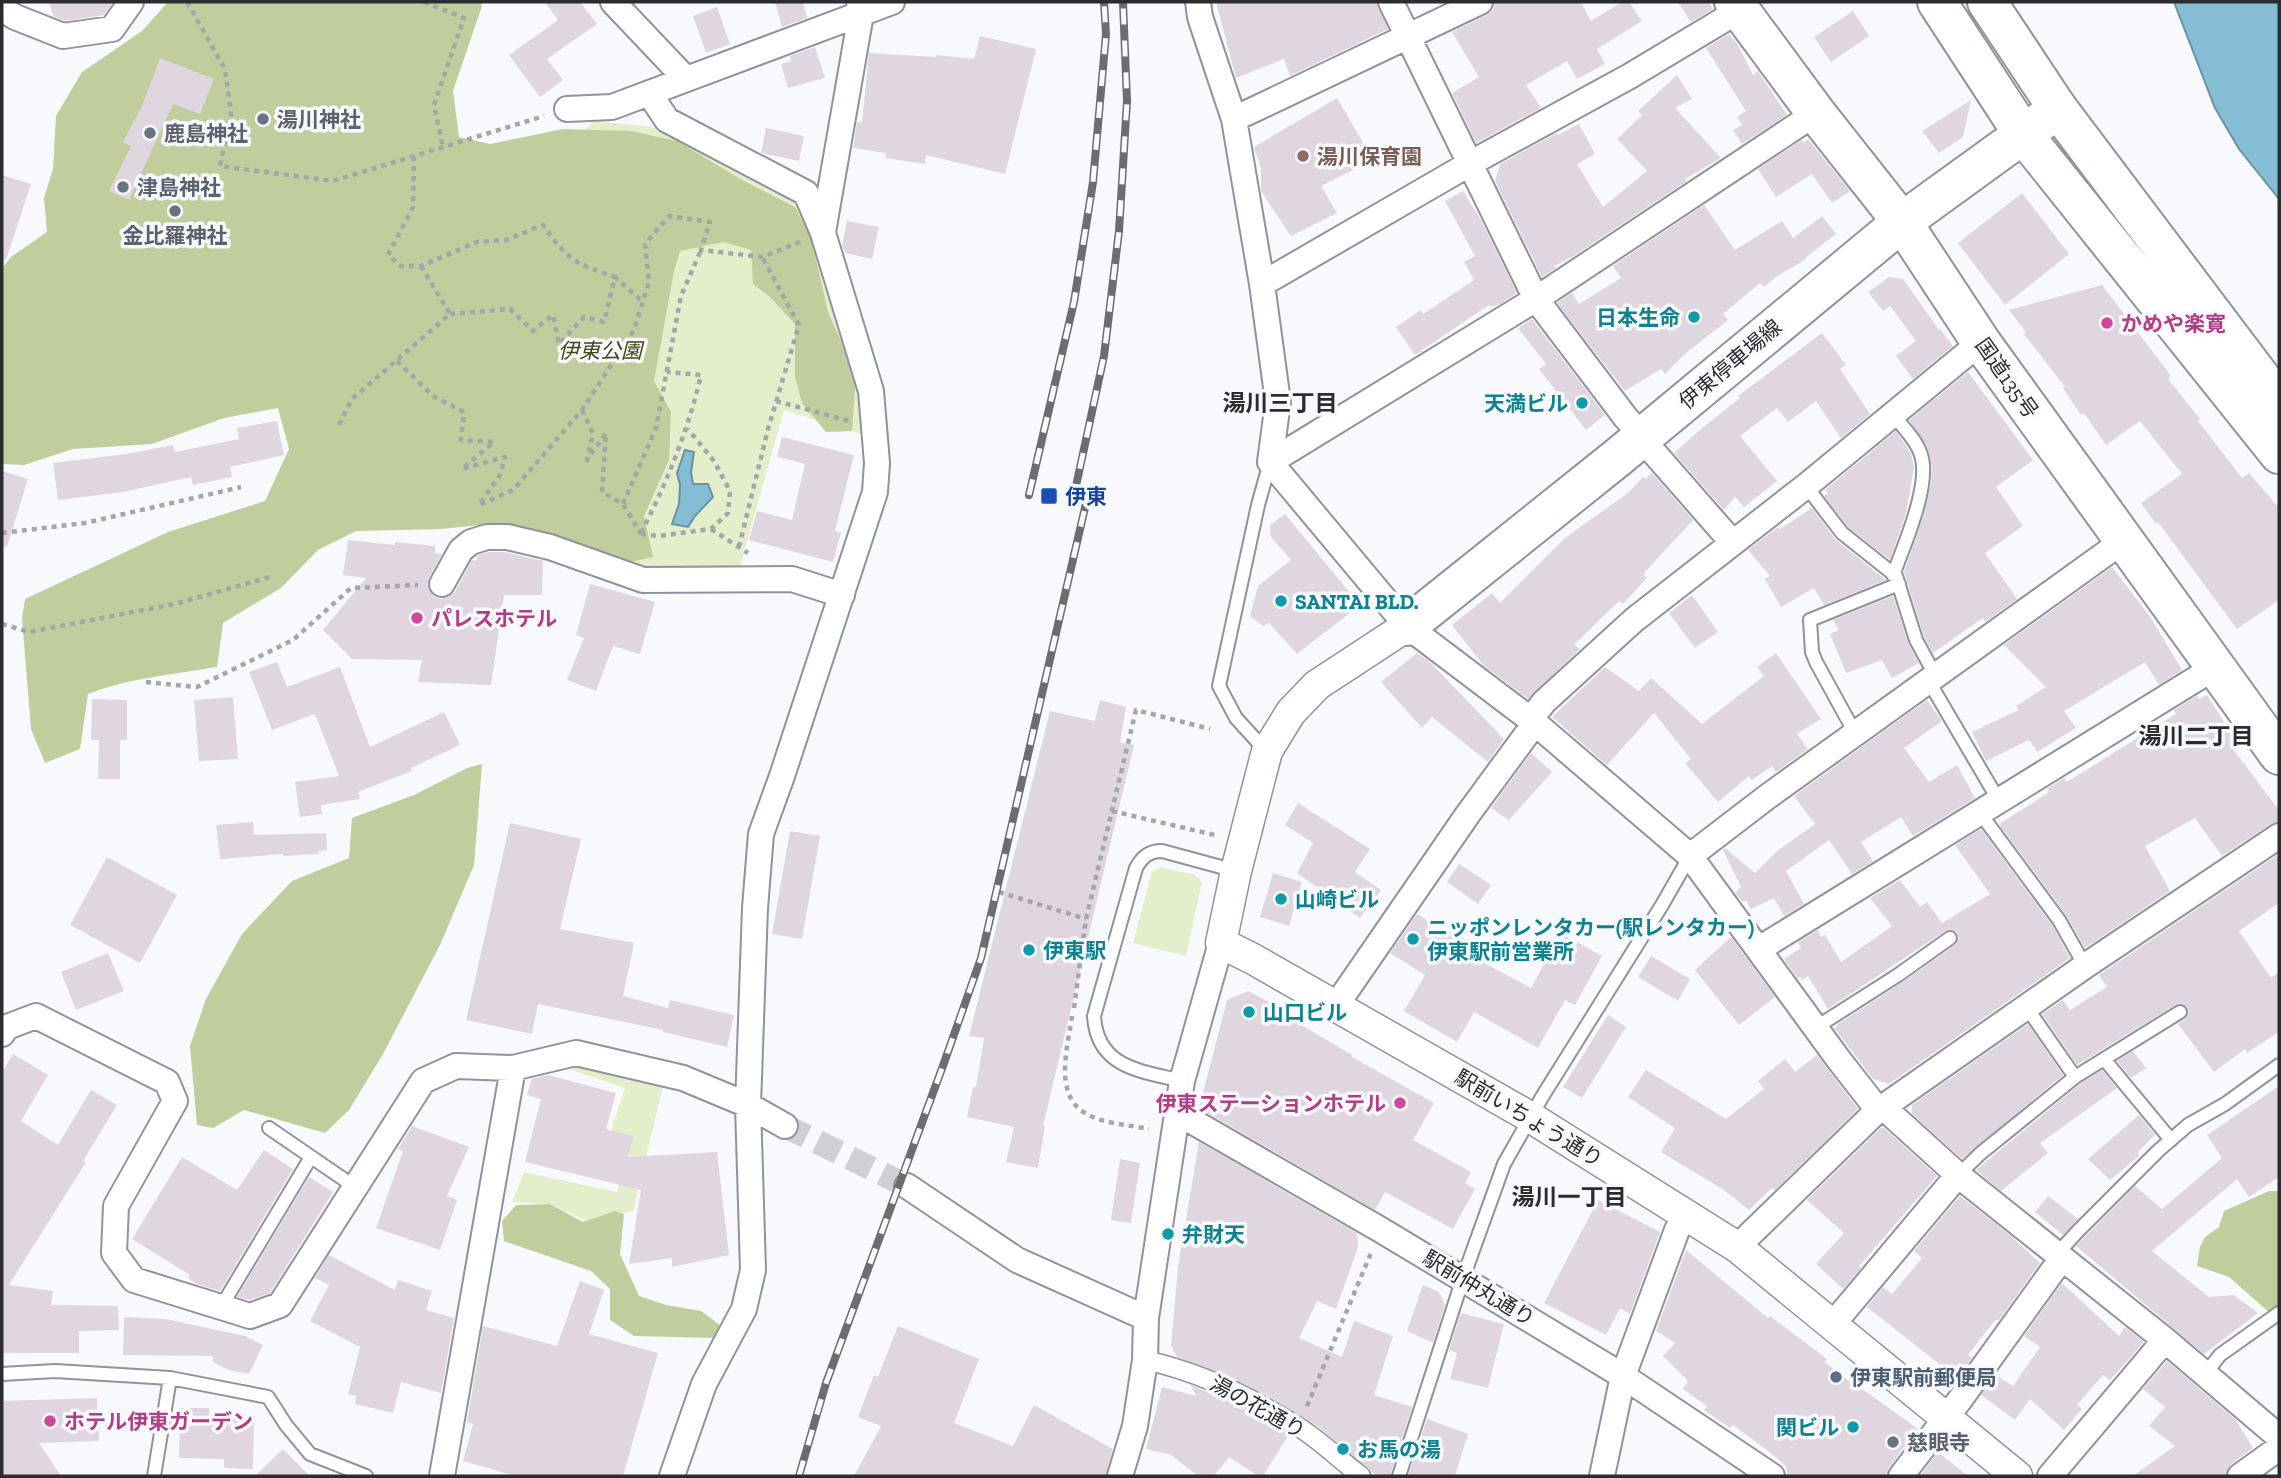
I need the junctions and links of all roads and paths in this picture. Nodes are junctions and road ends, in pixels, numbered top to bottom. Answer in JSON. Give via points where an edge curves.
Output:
{"nodes":[{"id":1,"x":131,"y":2,"type":"edge"},
{"id":2,"x":187,"y":2,"type":"edge"},
{"id":3,"x":424,"y":2,"type":"edge"},
{"id":4,"x":613,"y":2,"type":"edge"},
{"id":5,"x":892,"y":2,"type":"edge"},
{"id":6,"x":1198,"y":2,"type":"edge"},
{"id":7,"x":1391,"y":2,"type":"edge"},
{"id":8,"x":1480,"y":2,"type":"edge"},
{"id":9,"x":1937,"y":2,"type":"edge"},
{"id":10,"x":1987,"y":2,"type":"edge"},
{"id":11,"x":1737,"y":6,"type":"edge"},
{"id":12,"x":860,"y":8,"type":"edge"},
{"id":13,"x":2,"y":9,"type":"edge"},
{"id":14,"x":1408,"y":35,"type":"junction"},
{"id":15,"x":685,"y":78,"type":"junction"},
{"id":16,"x":649,"y":93,"type":"junction"},
{"id":17,"x":567,"y":109,"type":"joint"},
{"id":18,"x":2058,"y":109,"type":"junction"},
{"id":19,"x":1816,"y":113,"type":"junction"},
{"id":20,"x":1234,"y":119,"type":"junction"},
{"id":21,"x":2023,"y":134,"type":"junction"},
{"id":22,"x":443,"y":147,"type":"junction"},
{"id":23,"x":414,"y":156,"type":"junction"},
{"id":24,"x":1471,"y":163,"type":"junction"},
{"id":25,"x":1902,"y":222,"type":"junction"},
{"id":26,"x":823,"y":233,"type":"junction"},
{"id":27,"x":701,"y":250,"type":"junction"},
{"id":28,"x":762,"y":257,"type":"junction"},
{"id":29,"x":421,"y":266,"type":"junction"},
{"id":30,"x":615,"y":277,"type":"junction"},
{"id":31,"x":1262,"y":285,"type":"junction"},
{"id":32,"x":1536,"y":299,"type":"junction"},
{"id":33,"x":643,"y":302,"type":"junction"},
{"id":34,"x":450,"y":314,"type":"junction"},
{"id":35,"x":1981,"y":342,"type":"junction"},
{"id":36,"x":397,"y":361,"type":"junction"},
{"id":37,"x":667,"y":372,"type":"junction"},
{"id":38,"x":776,"y":401,"type":"junction"},
{"id":39,"x":2279,"y":402,"type":"edge"},
{"id":40,"x":582,"y":411,"type":"junction"},
{"id":41,"x":1894,"y":415,"type":"junction"},
{"id":42,"x":339,"y":425,"type":"dead end"},
{"id":43,"x":687,"y":428,"type":"junction"},
{"id":44,"x":875,"y":428,"type":"junction"},
{"id":45,"x":1643,"y":436,"type":"junction"},
{"id":46,"x":2279,"y":454,"type":"edge"},
{"id":47,"x":1270,"y":462,"type":"junction"},
{"id":48,"x":1806,"y":486,"type":"junction"},
{"id":49,"x":241,"y":487,"type":"dead end"},
{"id":50,"x":623,"y":504,"type":"junction"},
{"id":51,"x":711,"y":529,"type":"junction"},
{"id":52,"x":2,"y":533,"type":"edge"},
{"id":53,"x":640,"y":534,"type":"junction"},
{"id":54,"x":2123,"y":541,"type":"junction"},
{"id":55,"x":1732,"y":542,"type":"junction"},
{"id":56,"x":739,"y":547,"type":"junction"},
{"id":57,"x":270,"y":577,"type":"dead end"},
{"id":58,"x":759,"y":578,"type":"junction"},
{"id":59,"x":1896,"y":579,"type":"junction"},
{"id":60,"x":442,"y":584,"type":"joint"},
{"id":61,"x":842,"y":595,"type":"junction"},
{"id":62,"x":2,"y":624,"type":"edge"},
{"id":63,"x":1407,"y":626,"type":"junction"},
{"id":64,"x":2217,"y":666,"type":"junction"},
{"id":65,"x":1932,"y":678,"type":"junction"},
{"id":66,"x":146,"y":682,"type":"dead end"},
{"id":67,"x":1532,"y":722,"type":"junction"},
{"id":68,"x":1855,"y":733,"type":"junction"},
{"id":69,"x":1267,"y":751,"type":"junction"},
{"id":70,"x":2279,"y":755,"type":"edge"},
{"id":71,"x":1989,"y":807,"type":"junction"},
{"id":72,"x":1112,"y":811,"type":"dead end"},
{"id":73,"x":2279,"y":836,"type":"edge"},
{"id":74,"x":1239,"y":856,"type":"junction"},
{"id":75,"x":1690,"y":856,"type":"junction"},
{"id":76,"x":999,"y":892,"type":"dead end"},
{"id":77,"x":1086,"y":919,"type":"dead end"},
{"id":78,"x":1950,"y":938,"type":"dead end"},
{"id":79,"x":1221,"y":943,"type":"junction"},
{"id":80,"x":1759,"y":949,"type":"junction"},
{"id":81,"x":2085,"y":966,"type":"junction"},
{"id":82,"x":1335,"y":1007,"type":"junction"},
{"id":83,"x":2027,"y":1008,"type":"junction"},
{"id":84,"x":2180,"y":1012,"type":"dead end"},
{"id":85,"x":1815,"y":1028,"type":"junction"},
{"id":86,"x":2,"y":1034,"type":"edge"},
{"id":87,"x":2104,"y":1059,"type":"junction"},
{"id":88,"x":2279,"y":1065,"type":"edge"},
{"id":89,"x":513,"y":1068,"type":"junction"},
{"id":90,"x":2075,"y":1077,"type":"junction"},
{"id":91,"x":1182,"y":1081,"type":"junction"},
{"id":92,"x":748,"y":1105,"type":"junction"},
{"id":93,"x":1880,"y":1108,"type":"junction"},
{"id":94,"x":1177,"y":1116,"type":"junction"},
{"id":95,"x":1530,"y":1117,"type":"junction"},
{"id":96,"x":785,"y":1126,"type":"tunnel mouth"},
{"id":97,"x":269,"y":1128,"type":"dead end"},
{"id":98,"x":2171,"y":1140,"type":"junction"},
{"id":99,"x":311,"y":1157,"type":"junction"},
{"id":100,"x":1958,"y":1175,"type":"junction"},
{"id":101,"x":908,"y":1186,"type":"tunnel mouth"},
{"id":102,"x":355,"y":1187,"type":"junction"},
{"id":103,"x":1686,"y":1214,"type":"junction"},
{"id":104,"x":1381,"y":1230,"type":"junction"},
{"id":105,"x":1737,"y":1247,"type":"junction"},
{"id":106,"x":2059,"y":1256,"type":"junction"},
{"id":107,"x":1463,"y":1278,"type":"junction"},
{"id":108,"x":221,"y":1307,"type":"junction"},
{"id":109,"x":2279,"y":1313,"type":"edge"},
{"id":110,"x":1146,"y":1318,"type":"junction"},
{"id":111,"x":1833,"y":1324,"type":"junction"},
{"id":112,"x":2165,"y":1340,"type":"junction"},
{"id":113,"x":1145,"y":1360,"type":"junction"},
{"id":114,"x":2,"y":1374,"type":"edge"},
{"id":115,"x":2205,"y":1374,"type":"junction"},
{"id":116,"x":1623,"y":1376,"type":"junction"},
{"id":117,"x":170,"y":1378,"type":"junction"},
{"id":118,"x":1946,"y":1417,"type":"junction"},
{"id":119,"x":1298,"y":1426,"type":"junction"},
{"id":120,"x":2279,"y":1437,"type":"edge"},
{"id":121,"x":2279,"y":1448,"type":"edge"},
{"id":122,"x":155,"y":1476,"type":"edge"},
{"id":123,"x":366,"y":1476,"type":"edge"},
{"id":124,"x":442,"y":1476,"type":"edge"},
{"id":125,"x":671,"y":1476,"type":"edge"},
{"id":126,"x":1120,"y":1476,"type":"edge"},
{"id":127,"x":1361,"y":1476,"type":"edge"},
{"id":128,"x":1399,"y":1476,"type":"edge"},
{"id":129,"x":1602,"y":1476,"type":"edge"},
{"id":130,"x":1772,"y":1476,"type":"edge"},
{"id":131,"x":1901,"y":1476,"type":"edge"},
{"id":132,"x":2017,"y":1476,"type":"edge"},
{"id":133,"x":2050,"y":1476,"type":"edge"},
{"id":134,"x":2240,"y":1476,"type":"edge"}],
"edges":[{"from":1,"to":13,"type":"street","via":[[112,29],[63,36]]},
{"from":2,"to":23,"type":"path","via":[[225,69],[231,114],[220,166],[333,181]]},
{"from":3,"to":22,"type":"path","via":[[464,18],[435,105]]},
{"from":4,"to":15,"type":"street"},
{"from":5,"to":12,"type":"street"},
{"from":6,"to":20,"type":"street"},
{"from":7,"to":14,"type":"street"},
{"from":8,"to":14,"type":"street"},
{"from":9,"to":21,"type":"main road"},
{"from":10,"to":18,"type":"main road"},
{"from":11,"to":19,"type":"main road","name":"国道135号"},
{"from":11,"to":24,"type":"street","via":[[1630,76]]},
{"from":12,"to":15,"type":"street"},
{"from":12,"to":26,"type":"street"},
{"from":14,"to":20,"type":"street"},
{"from":14,"to":24,"type":"street"},
{"from":15,"to":16,"type":"street"},
{"from":16,"to":17,"type":"street","via":[[612,107]]},
{"from":16,"to":26,"type":"street","via":[[667,120],[806,193]]},
{"from":17,"to":22,"type":"path"},
{"from":18,"to":21,"type":"main road","name":"伊東停車場線"},
{"from":18,"to":39,"type":"main road"},
{"from":19,"to":25,"type":"main road","name":"国道135号"},
{"from":19,"to":32,"type":"street"},
{"from":20,"to":31,"type":"street"},
{"from":21,"to":25,"type":"main road","name":"伊東停車場線"},
{"from":21,"to":46,"type":"main road"},
{"from":22,"to":23,"type":"path"},
{"from":23,"to":29,"type":"path","via":[[413,207],[388,255],[401,266]]},
{"from":24,"to":31,"type":"street"},
{"from":24,"to":32,"type":"street"},
{"from":25,"to":35,"type":"main road","name":"国道135号"},
{"from":25,"to":45,"type":"main road","name":"伊東停車場線"},
{"from":26,"to":28,"type":"path"},
{"from":26,"to":44,"type":"street","via":[[871,391]]},
{"from":27,"to":28,"type":"path"},
{"from":27,"to":33,"type":"path","via":[[710,222],[669,216],[645,244],[649,282]]},
{"from":27,"to":37,"type":"path","via":[[681,296]]},
{"from":28,"to":38,"type":"path","via":[[799,325]]},
{"from":29,"to":30,"type":"path","via":[[477,242],[506,240],[543,225],[579,265]]},
{"from":29,"to":34,"type":"path"},
{"from":30,"to":33,"type":"path"},
{"from":30,"to":34,"type":"path","via":[[604,322],[584,317],[559,344],[553,315],[533,331],[510,309]]},
{"from":31,"to":47,"type":"street","via":[[1278,402]]},
{"from":32,"to":45,"type":"street"},
{"from":32,"to":47,"type":"street"},
{"from":33,"to":40,"type":"path","via":[[634,330]]},
{"from":34,"to":36,"type":"path"},
{"from":35,"to":41,"type":"street"},
{"from":35,"to":54,"type":"main road","name":"国道135号"},
{"from":36,"to":40,"type":"path","via":[[433,396],[464,412],[461,440],[494,442],[462,469],[505,457],[500,475],[479,505],[513,490]]},
{"from":36,"to":42,"type":"path","via":[[352,399]]},
{"from":37,"to":43,"type":"path","via":[[701,375]]},
{"from":37,"to":50,"type":"path","via":[[656,428]]},
{"from":38,"to":44,"type":"path"},
{"from":38,"to":56,"type":"path"},
{"from":40,"to":50,"type":"path","via":[[593,434],[587,460],[606,433],[602,492]]},
{"from":41,"to":48,"type":"street"},
{"from":41,"to":59,"type":"lane","via":[[1921,455],[1923,469],[1917,511]]},
{"from":43,"to":51,"type":"path","via":[[714,461],[730,491],[728,513]]},
{"from":43,"to":53,"type":"path"},
{"from":44,"to":61,"type":"street","via":[[875,492]]},
{"from":45,"to":55,"type":"street"},
{"from":45,"to":63,"type":"main road","name":"伊東停車場線"},
{"from":47,"to":63,"type":"street"},
{"from":47,"to":69,"type":"lane","via":[[1219,686],[1236,718]]},
{"from":48,"to":55,"type":"street"},
{"from":48,"to":59,"type":"lane","via":[[1842,533]]},
{"from":49,"to":52,"type":"path","via":[[85,523]]},
{"from":50,"to":53,"type":"path"},
{"from":51,"to":53,"type":"path"},
{"from":51,"to":56,"type":"path"},
{"from":54,"to":64,"type":"main road","name":"国道135号"},
{"from":54,"to":65,"type":"street"},
{"from":55,"to":67,"type":"street","via":[[1634,620],[1544,702]]},
{"from":56,"to":58,"type":"path","via":[[756,558]]},
{"from":57,"to":62,"type":"path","via":[[175,604],[29,632]]},
{"from":58,"to":60,"type":"street","via":[[642,580],[550,547],[486,537],[461,550]]},
{"from":58,"to":61,"type":"street","via":[[792,579]]},
{"from":59,"to":65,"type":"lane"},
{"from":59,"to":68,"type":"lane","via":[[1810,620],[1812,652]]},
{"from":60,"to":66,"type":"path","via":[[351,587],[293,640],[197,687]]},
{"from":61,"to":92,"type":"street","via":[[761,835]]},
{"from":63,"to":67,"type":"street"},
{"from":63,"to":69,"type":"street","via":[[1317,685],[1291,712]]},
{"from":64,"to":70,"type":"main road","name":"国道135号"},
{"from":64,"to":71,"type":"street"},
{"from":65,"to":68,"type":"street"},
{"from":65,"to":71,"type":"lane"},
{"from":67,"to":75,"type":"street"},
{"from":67,"to":82,"type":"street"},
{"from":68,"to":75,"type":"street"},
{"from":69,"to":74,"type":"street"},
{"from":71,"to":80,"type":"street"},
{"from":71,"to":81,"type":"lane"},
{"from":72,"to":74,"type":"path"},
{"from":73,"to":81,"type":"street"},
{"from":74,"to":79,"type":"street"},
{"from":74,"to":91,"type":"lane","via":[[1153,851],[1142,858],[1094,1016],[1095,1032],[1111,1057],[1128,1067]]},
{"from":75,"to":80,"type":"street"},
{"from":75,"to":95,"type":"lane"},
{"from":76,"to":77,"type":"path"},
{"from":78,"to":85,"type":"lane"},
{"from":79,"to":82,"type":"street","name":"駅前いちょう通り"},
{"from":79,"to":91,"type":"street"},
{"from":80,"to":85,"type":"street"},
{"from":81,"to":83,"type":"street"},
{"from":82,"to":95,"type":"street","name":"駅前いちょう通り"},
{"from":83,"to":90,"type":"lane"},
{"from":83,"to":93,"type":"street"},
{"from":84,"to":87,"type":"lane"},
{"from":85,"to":93,"type":"street"},
{"from":86,"to":108,"type":"street","via":[[7,1027],[36,1016],[167,1082],[174,1101],[117,1206],[114,1253],[134,1280]]},
{"from":87,"to":90,"type":"lane"},
{"from":87,"to":98,"type":"lane"},
{"from":88,"to":98,"type":"lane"},
{"from":89,"to":92,"type":"street","via":[[576,1053],[684,1079]]},
{"from":89,"to":102,"type":"street","via":[[456,1066],[423,1081]]},
{"from":89,"to":124,"type":"street"},
{"from":90,"to":100,"type":"lane"},
{"from":91,"to":94,"type":"street"},
{"from":92,"to":96,"type":"street"},
{"from":92,"to":125,"type":"street","via":[[753,1270],[744,1310],[704,1384]]},
{"from":93,"to":100,"type":"street"},
{"from":93,"to":105,"type":"street"},
{"from":94,"to":104,"type":"street","name":"駅前仲丸通り"},
{"from":94,"to":110,"type":"street"},
{"from":95,"to":103,"type":"street","name":"駅前いちょう通り"},
{"from":95,"to":107,"type":"lane","via":[[1504,1164]]},
{"from":97,"to":99,"type":"lane"},
{"from":98,"to":106,"type":"lane","via":[[2078,1231]]},
{"from":99,"to":102,"type":"lane"},
{"from":99,"to":108,"type":"lane"},
{"from":100,"to":106,"type":"street"},
{"from":100,"to":111,"type":"street"},
{"from":101,"to":110,"type":"street","via":[[1017,1260]]},
{"from":102,"to":108,"type":"street","via":[[280,1305],[250,1316]]},
{"from":103,"to":105,"type":"street","name":"駅前いちょう通り"},
{"from":103,"to":116,"type":"street"},
{"from":104,"to":107,"type":"street","name":"駅前仲丸通り"},
{"from":104,"to":119,"type":"path"},
{"from":105,"to":111,"type":"street","name":"駅前いちょう通り"},
{"from":106,"to":112,"type":"street"},
{"from":106,"to":118,"type":"street"},
{"from":107,"to":116,"type":"street","name":"駅前仲丸通り"},
{"from":107,"to":128,"type":"lane"},
{"from":109,"to":115,"type":"lane","via":[[2220,1355]]},
{"from":110,"to":113,"type":"street"},
{"from":111,"to":118,"type":"street","name":"駅前いちょう通り"},
{"from":112,"to":115,"type":"street"},
{"from":112,"to":133,"type":"street"},
{"from":113,"to":119,"type":"street","name":"湯の花通り","via":[[1213,1381]]},
{"from":113,"to":126,"type":"street","via":[[1135,1426]]},
{"from":114,"to":117,"type":"lane","via":[[55,1371]]},
{"from":115,"to":120,"type":"street"},
{"from":116,"to":129,"type":"street"},
{"from":116,"to":130,"type":"street","name":"駅前仲丸通り"},
{"from":117,"to":122,"type":"lane"},
{"from":117,"to":123,"type":"lane","via":[[268,1397],[310,1454]]},
{"from":118,"to":131,"type":"street"},
{"from":118,"to":132,"type":"street","name":"駅前いちょう通り"},
{"from":119,"to":127,"type":"street","name":"湯の花通り"},
{"from":121,"to":134,"type":"street"}]}
